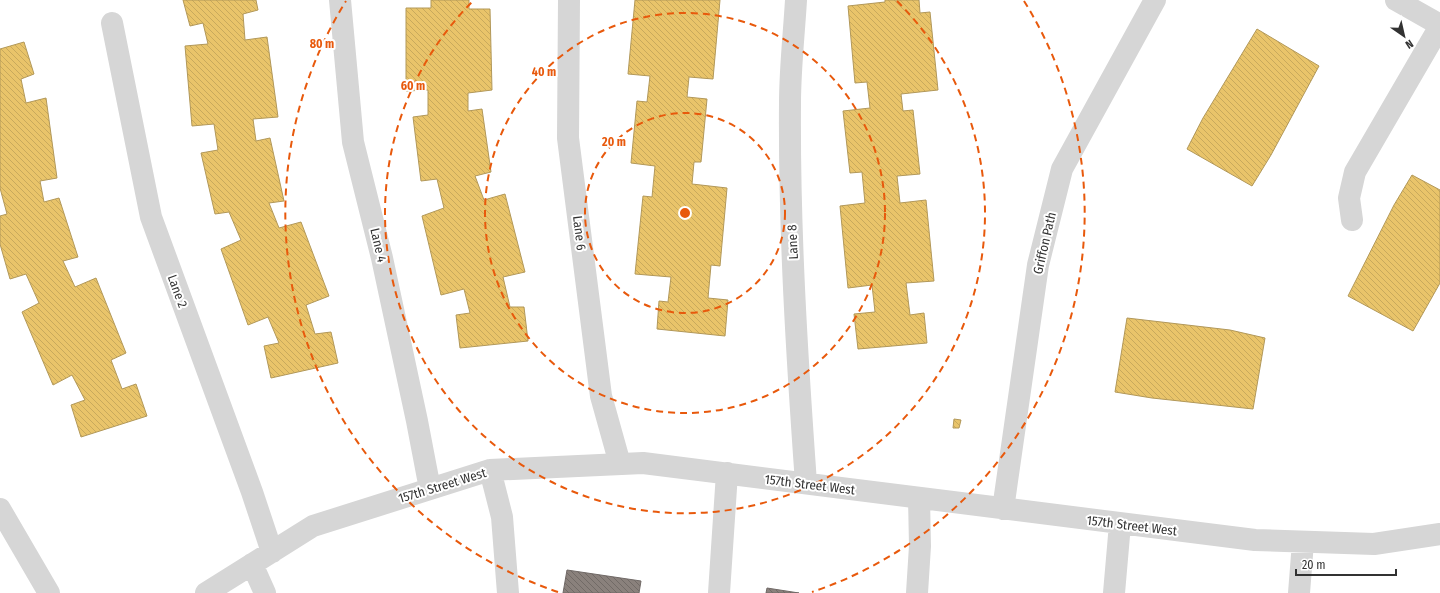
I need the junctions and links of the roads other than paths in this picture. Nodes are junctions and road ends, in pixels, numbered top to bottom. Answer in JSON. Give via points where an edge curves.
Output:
{"nodes":[{"id":1,"x":340,"y":0,"type":"edge"},
{"id":2,"x":569,"y":0,"type":"edge"},
{"id":3,"x":796,"y":0,"type":"edge"},
{"id":4,"x":1155,"y":0,"type":"edge"},
{"id":5,"x":1396,"y":0,"type":"edge"},
{"id":6,"x":112,"y":23,"type":"dead end"},
{"id":7,"x":1440,"y":26,"type":"edge"},
{"id":8,"x":1352,"y":220,"type":"dead end"},
{"id":9,"x":620,"y":464,"type":"junction"},
{"id":10,"x":490,"y":470,"type":"junction"},
{"id":11,"x":727,"y":473,"type":"junction"},
{"id":12,"x":806,"y":483,"type":"junction"},
{"id":13,"x":430,"y":489,"type":"junction"},
{"id":14,"x":920,"y":498,"type":"junction"},
{"id":15,"x":0,"y":509,"type":"edge"},
{"id":16,"x":1003,"y":509,"type":"junction"},
{"id":17,"x":1120,"y":524,"type":"junction"},
{"id":18,"x":1440,"y":534,"type":"edge"},
{"id":19,"x":1303,"y":542,"type":"junction"},
{"id":20,"x":272,"y":552,"type":"junction"},
{"id":21,"x":252,"y":564,"type":"junction"},
{"id":22,"x":49,"y":593,"type":"edge"},
{"id":23,"x":206,"y":593,"type":"edge"},
{"id":24,"x":265,"y":593,"type":"edge"},
{"id":25,"x":508,"y":593,"type":"edge"},
{"id":26,"x":719,"y":593,"type":"edge"},
{"id":27,"x":917,"y":593,"type":"edge"},
{"id":28,"x":1114,"y":593,"type":"edge"},
{"id":29,"x":1299,"y":593,"type":"edge"}],
"edges":[{"from":1,"to":13,"type":"street","name":"Lane 4","via":[[353,142],[382,258],[418,421]]},
{"from":2,"to":9,"type":"street","name":"Lane 6","via":[[568,138],[601,396]]},
{"from":3,"to":12,"type":"street","name":"Lane 8","via":[[790,101],[790,207]]},
{"from":4,"to":16,"type":"street","name":"Griffon Path","via":[[1062,169],[1038,265]]},
{"from":5,"to":7,"type":"street"},
{"from":6,"to":20,"type":"street","name":"Lane 2","via":[[151,217]]},
{"from":7,"to":8,"type":"street","via":[[1355,172],[1349,198]]},
{"from":9,"to":10,"type":"street","name":"157th Street West"},
{"from":9,"to":11,"type":"street","name":"157th Street West","via":[[643,462]]},
{"from":10,"to":13,"type":"street","name":"157th Street West"},
{"from":10,"to":25,"type":"street","via":[[502,517]]},
{"from":11,"to":12,"type":"street","name":"157th Street West"},
{"from":11,"to":26,"type":"street"},
{"from":12,"to":14,"type":"street","name":"157th Street West"},
{"from":13,"to":20,"type":"street","name":"157th Street West","via":[[313,526]]},
{"from":14,"to":16,"type":"street","name":"157th Street West"},
{"from":14,"to":27,"type":"street"},
{"from":15,"to":22,"type":"street"},
{"from":16,"to":17,"type":"street","name":"157th Street West"},
{"from":17,"to":19,"type":"street","name":"157th Street West","via":[[1255,540]]},
{"from":17,"to":28,"type":"street"},
{"from":18,"to":19,"type":"street","name":"157th Street West","via":[[1374,544]]},
{"from":19,"to":29,"type":"street"},
{"from":20,"to":21,"type":"street","name":"157th Street West"},
{"from":21,"to":23,"type":"street","name":"157th Street West"},
{"from":21,"to":24,"type":"street"}]}
